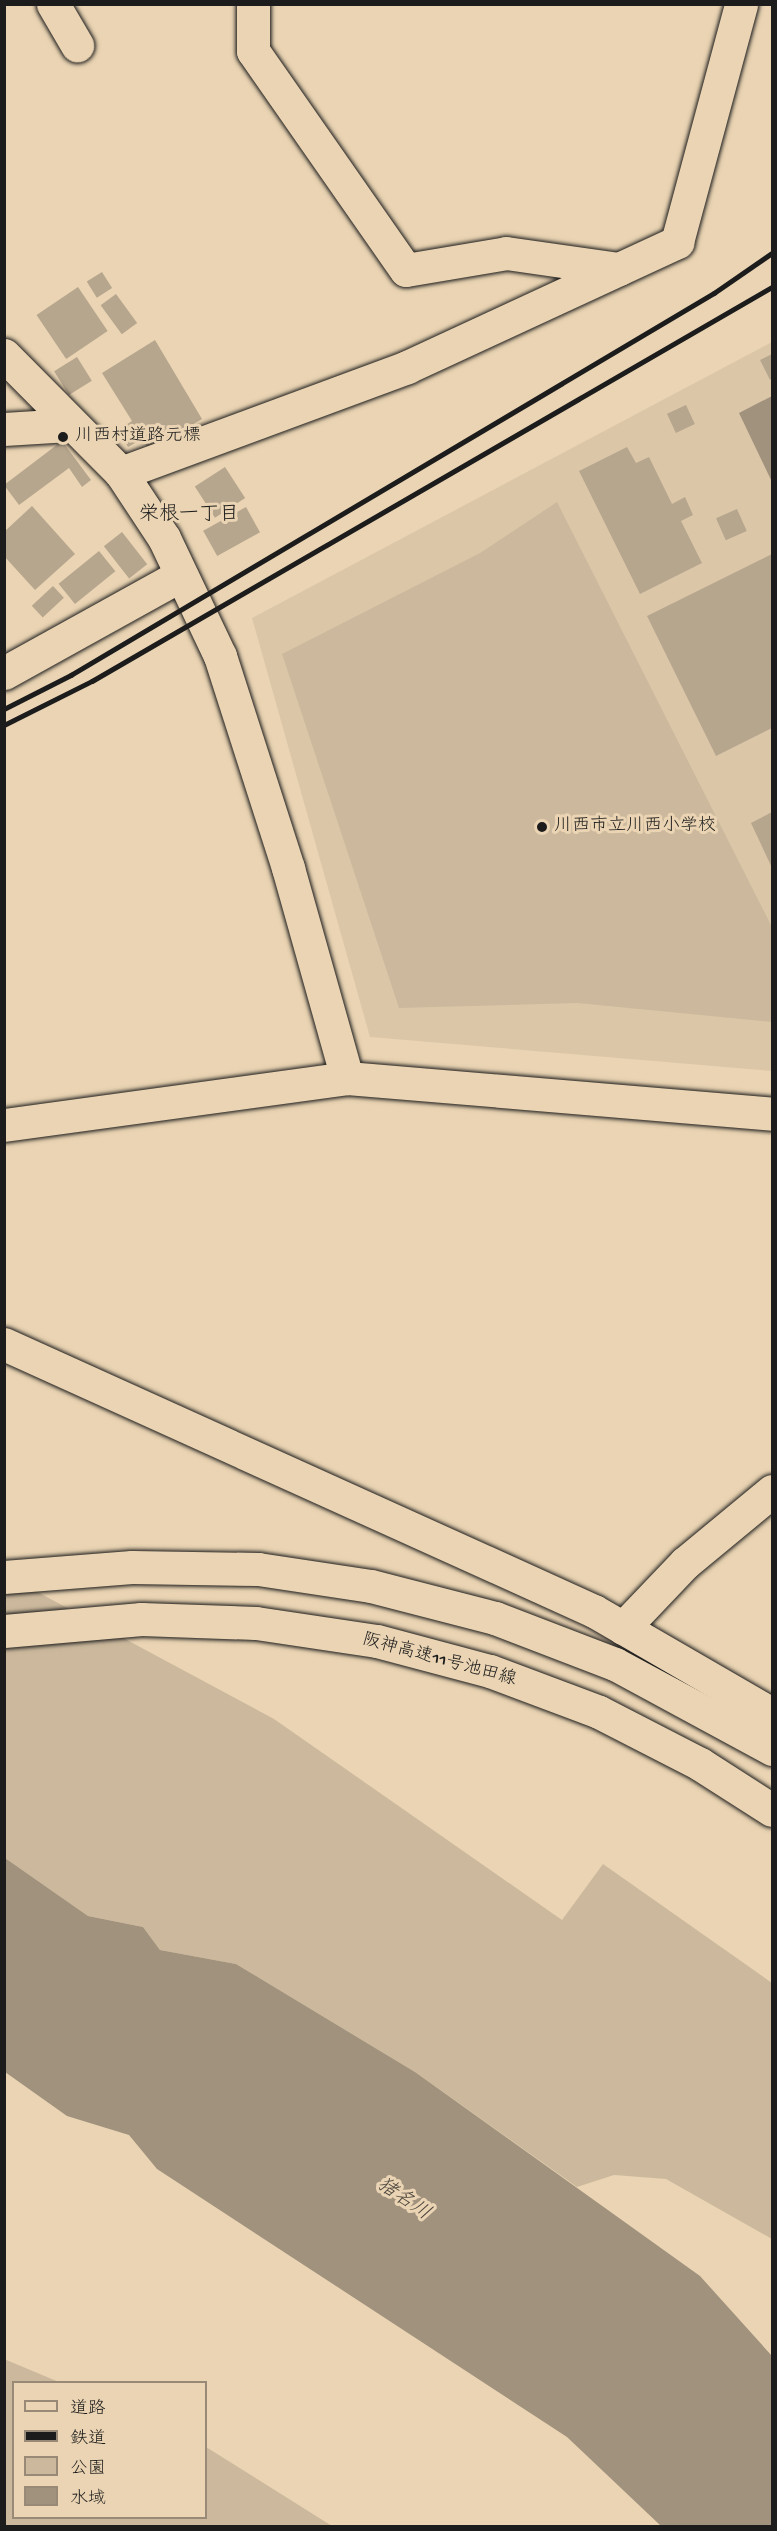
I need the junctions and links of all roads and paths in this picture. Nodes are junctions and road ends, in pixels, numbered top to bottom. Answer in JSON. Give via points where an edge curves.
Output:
{"nodes":[{"id":1,"x":53,"y":4,"type":"edge"},
{"id":2,"x":253,"y":4,"type":"edge"},
{"id":3,"x":741,"y":4,"type":"edge"},
{"id":4,"x":76,"y":45,"type":"dead end"},
{"id":5,"x":619,"y":269,"type":"junction"},
{"id":6,"x":4,"y":355,"type":"edge"},
{"id":7,"x":69,"y":425,"type":"junction"},
{"id":8,"x":4,"y":429,"type":"edge"},
{"id":9,"x":121,"y":473,"type":"junction"},
{"id":10,"x":181,"y":575,"type":"junction"},
{"id":11,"x":4,"y":673,"type":"edge"},
{"id":12,"x":347,"y":1078,"type":"junction"},
{"id":13,"x":772,"y":1114,"type":"edge"},
{"id":14,"x":4,"y":1125,"type":"edge"},
{"id":15,"x":4,"y":1344,"type":"edge"},
{"id":16,"x":772,"y":1491,"type":"edge"},
{"id":17,"x":4,"y":1577,"type":"edge"},
{"id":18,"x":623,"y":1628,"type":"junction"},
{"id":19,"x":4,"y":1632,"type":"edge"},
{"id":20,"x":772,"y":1714,"type":"edge"},
{"id":21,"x":772,"y":1749,"type":"edge"},
{"id":22,"x":772,"y":1810,"type":"edge"}],
"edges":[{"from":1,"to":4,"type":"main road"},
{"from":2,"to":5,"type":"main road","via":[[254,51],[406,270],[506,253]]},
{"from":3,"to":5,"type":"main road","via":[[677,242]]},
{"from":5,"to":9,"type":"main road","via":[[407,367]]},
{"from":6,"to":7,"type":"main road"},
{"from":7,"to":8,"type":"main road"},
{"from":7,"to":9,"type":"main road"},
{"from":9,"to":10,"type":"main road"},
{"from":10,"to":11,"type":"main road"},
{"from":10,"to":12,"type":"main road","via":[[220,656],[288,868]]},
{"from":12,"to":13,"type":"main road"},
{"from":12,"to":14,"type":"main road"},
{"from":15,"to":18,"type":"main road"},
{"from":16,"to":18,"type":"main road","via":[[685,1563]]},
{"from":17,"to":21,"type":"main road","via":[[132,1567],[258,1569],[371,1586],[495,1618],[615,1664]]},
{"from":18,"to":20,"type":"main road"},
{"from":19,"to":22,"type":"main road","name":"阪神高速11号池田線","via":[[141,1619],[256,1623],[377,1641],[490,1671],[599,1712],[700,1764]]}]}
